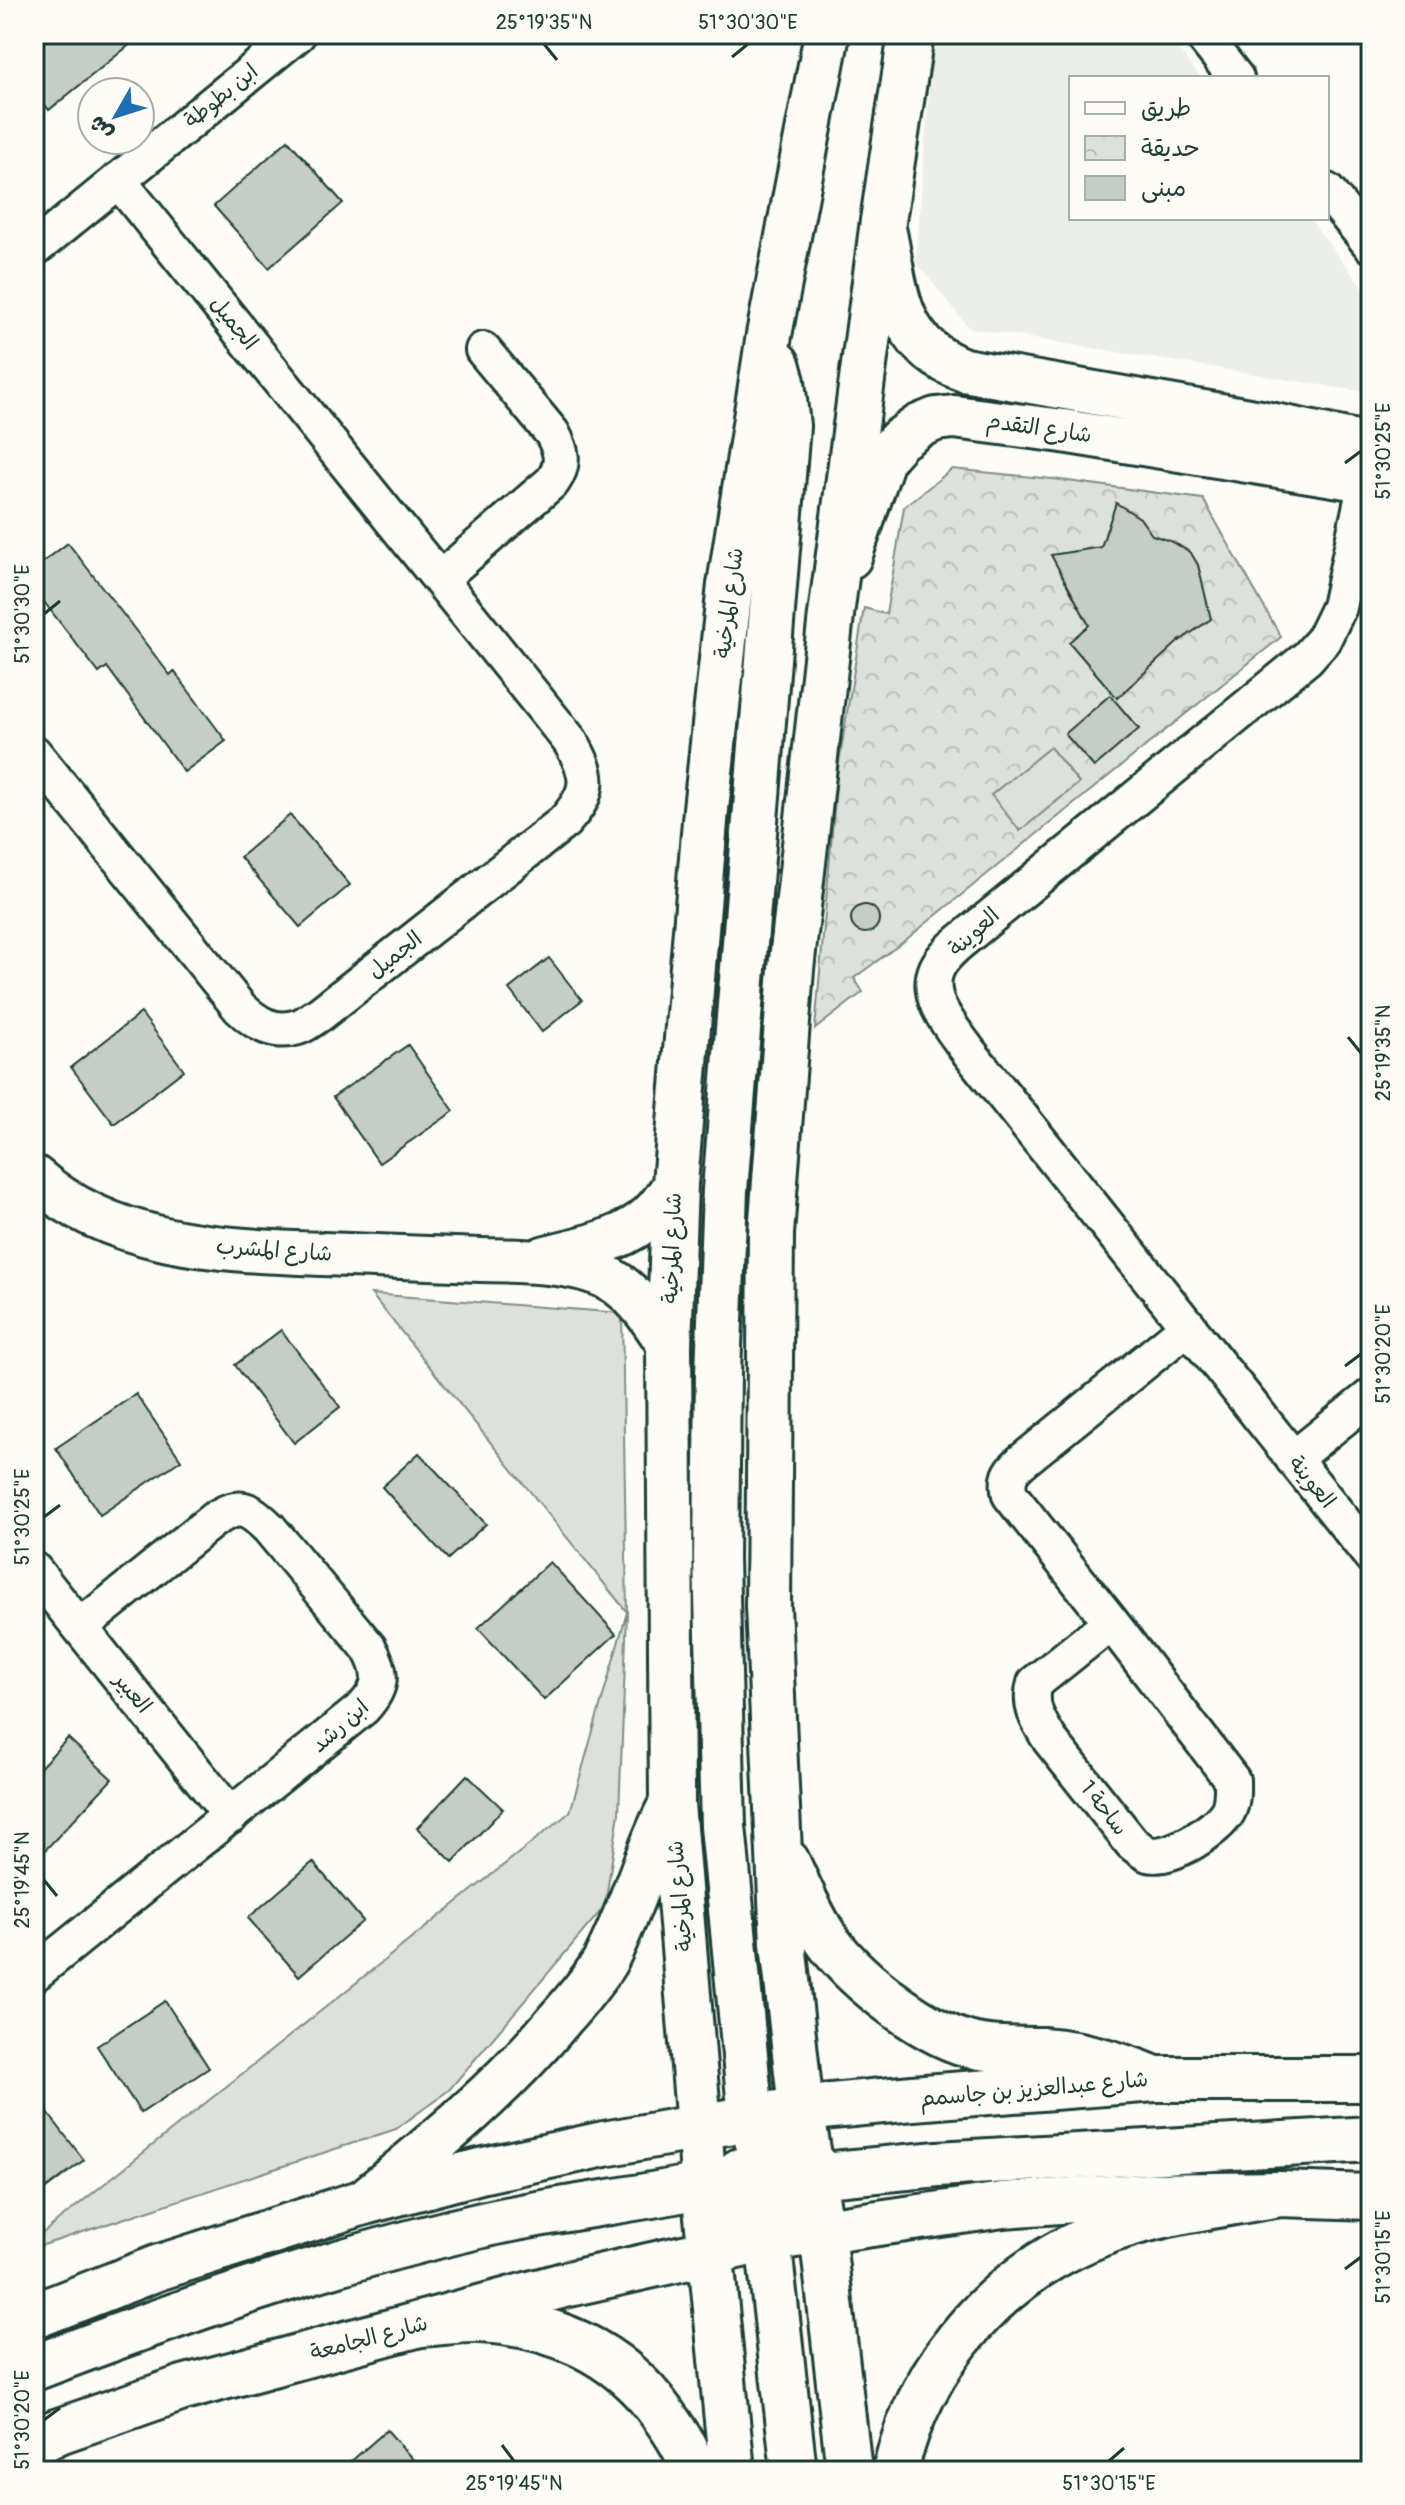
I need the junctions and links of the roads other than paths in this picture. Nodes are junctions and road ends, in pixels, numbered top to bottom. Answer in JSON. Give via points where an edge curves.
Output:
{"nodes":[{"id":1,"x":298,"y":34,"type":"edge"},
{"id":2,"x":827,"y":34,"type":"edge"},
{"id":3,"x":911,"y":34,"type":"edge"},
{"id":4,"x":1201,"y":34,"type":"edge"},
{"id":5,"x":1234,"y":76,"type":"edge"},
{"id":6,"x":118,"y":180,"type":"junction"},
{"id":7,"x":1329,"y":193,"type":"edge"},
{"id":8,"x":883,"y":221,"type":"junction"},
{"id":9,"x":1371,"y":245,"type":"edge"},
{"id":10,"x":34,"y":249,"type":"edge"},
{"id":11,"x":769,"y":335,"type":"junction"},
{"id":12,"x":483,"y":350,"type":"dead end"},
{"id":13,"x":1370,"y":466,"type":"edge"},
{"id":14,"x":441,"y":578,"type":"junction"},
{"id":15,"x":831,"y":615,"type":"junction"},
{"id":16,"x":34,"y":753,"type":"edge"},
{"id":17,"x":34,"y":1177,"type":"edge"},
{"id":18,"x":675,"y":1184,"type":"junction"},
{"id":19,"x":530,"y":1262,"type":"junction"},
{"id":20,"x":1189,"y":1326,"type":"junction"},
{"id":21,"x":669,"y":1345,"type":"junction"},
{"id":22,"x":1371,"y":1396,"type":"edge"},
{"id":23,"x":1293,"y":1459,"type":"junction"},
{"id":24,"x":1371,"y":1556,"type":"edge"},
{"id":25,"x":34,"y":1570,"type":"edge"},
{"id":26,"x":1111,"y":1622,"type":"junction"},
{"id":27,"x":80,"y":1627,"type":"junction"},
{"id":28,"x":672,"y":1804,"type":"junction"},
{"id":29,"x":231,"y":1816,"type":"junction"},
{"id":30,"x":779,"y":1843,"type":"junction"},
{"id":31,"x":34,"y":1974,"type":"edge"},
{"id":32,"x":1155,"y":2079,"type":"junction"},
{"id":33,"x":1371,"y":2079,"type":"edge"},
{"id":34,"x":801,"y":2109,"type":"junction"},
{"id":35,"x":751,"y":2118,"type":"junction"},
{"id":36,"x":700,"y":2129,"type":"junction"},
{"id":37,"x":1371,"y":2139,"type":"edge"},
{"id":38,"x":758,"y":2179,"type":"junction"},
{"id":39,"x":1279,"y":2194,"type":"junction"},
{"id":40,"x":1371,"y":2197,"type":"edge"},
{"id":41,"x":364,"y":2202,"type":"junction"},
{"id":42,"x":822,"y":2232,"type":"junction"},
{"id":43,"x":768,"y":2239,"type":"junction"},
{"id":44,"x":710,"y":2252,"type":"junction"},
{"id":45,"x":34,"y":2316,"type":"edge"},
{"id":46,"x":419,"y":2324,"type":"junction"},
{"id":47,"x":34,"y":2368,"type":"edge"},
{"id":48,"x":34,"y":2442,"type":"edge"},
{"id":49,"x":693,"y":2471,"type":"edge"},
{"id":50,"x":732,"y":2471,"type":"edge"},
{"id":51,"x":794,"y":2471,"type":"edge"},
{"id":52,"x":849,"y":2471,"type":"edge"},
{"id":53,"x":895,"y":2471,"type":"edge"}],
"edges":[{"from":1,"to":6,"type":"street","name":"ابن بطوطة"},
{"from":2,"to":11,"type":"main road","name":"شارع المرخية"},
{"from":3,"to":8,"type":"main road","name":"شارع المرخية"},
{"from":4,"to":5,"type":"street"},
{"from":6,"to":10,"type":"street","name":"ابن بطوطة"},
{"from":6,"to":14,"type":"street","name":"الجميل"},
{"from":7,"to":9,"type":"street"},
{"from":8,"to":13,"type":"street","name":"شارع التقدم","via":[[908,326],[943,362],[1260,422]]},
{"from":8,"to":15,"type":"main road","name":"شارع المرخية"},
{"from":11,"to":18,"type":"main road","name":"شارع المرخية","via":[[730,585]]},
{"from":11,"to":35,"type":"main road","via":[[787,426],[725,1190],[718,1373],[723,1826]]},
{"from":12,"to":14,"type":"street","via":[[552,433],[560,446],[561,470]]},
{"from":13,"to":15,"type":"street","name":"شارع التقدم","via":[[936,419],[899,440],[884,457]]},
{"from":13,"to":20,"type":"street","name":"العوينة","via":[[1339,607],[1323,640],[972,932],[947,954],[933,982],[943,1015],[969,1052]]},
{"from":14,"to":16,"type":"street","name":"الجميل","via":[[570,741],[584,763],[586,784],[579,805],[564,822],[298,1027],[258,1024],[240,1008]]},
{"from":15,"to":30,"type":"main road","name":"شارع المرخية","via":[[791,969],[771,1234],[768,1606]]},
{"from":17,"to":19,"type":"street","name":"شارع المشرب","via":[[83,1212],[172,1241],[234,1250]]},
{"from":18,"to":19,"type":"street","name":"شارع المشرب","via":[[636,1228]]},
{"from":18,"to":21,"type":"main road","name":"شارع المرخية"},
{"from":19,"to":21,"type":"street","name":"شارع المشرب","via":[[586,1269],[617,1284],[643,1307]]},
{"from":20,"to":23,"type":"street","name":"العوينة"},
{"from":20,"to":26,"type":"street","name":"ساحة 1","via":[[1021,1462],[1007,1482],[1010,1495]]},
{"from":21,"to":28,"type":"main road","name":"شارع المرخية"},
{"from":22,"to":23,"type":"street"},
{"from":23,"to":24,"type":"street","name":"العوينة"},
{"from":25,"to":27,"type":"street","name":"العبير"},
{"from":26,"to":26,"type":"street","name":"ساحة 1","via":[[1232,1780],[1228,1812],[1187,1845],[1165,1854],[1147,1854],[1132,1843],[1050,1740],[1033,1707],[1035,1683]]},
{"from":27,"to":29,"type":"street","name":"العبير"},
{"from":27,"to":29,"type":"street","name":"ابن رشد","via":[[213,1520],[240,1507],[269,1528],[369,1648],[379,1666],[374,1696]]},
{"from":28,"to":36,"type":"main road","name":"شارع المرخية"},
{"from":28,"to":41,"type":"main road","via":[[604,1963],[573,2004],[470,2113]]},
{"from":29,"to":31,"type":"street","name":"ابن رشد"},
{"from":30,"to":32,"type":"main road","via":[[831,1945],[865,1980],[930,2029],[976,2046],[1101,2060]]},
{"from":30,"to":34,"type":"main road","name":"شارع المرخية","via":[[783,1943]]},
{"from":32,"to":33,"type":"main road","name":"شارع عبدالعزيز بن جاسمم"},
{"from":32,"to":34,"type":"main road","name":"شارع عبدالعزيز بن جاسمم"},
{"from":34,"to":35,"type":"main road","name":"شارع عبدالعزيز بن جاسمم"},
{"from":34,"to":38,"type":"main road","name":"شارع المرخية"},
{"from":35,"to":36,"type":"main road","name":"شارع عبدالعزيز بن جاسمم"},
{"from":35,"to":38,"type":"main road"},
{"from":36,"to":38,"type":"main road","name":"شارع المرخية"},
{"from":36,"to":41,"type":"main road","via":[[511,2164]]},
{"from":37,"to":38,"type":"main road"},
{"from":38,"to":42,"type":"main road","name":"شارع المرخية"},
{"from":38,"to":43,"type":"main road"},
{"from":38,"to":44,"type":"main road","name":"شارع المرخية"},
{"from":38,"to":47,"type":"main road","via":[[480,2225],[365,2255],[137,2328]]},
{"from":39,"to":40,"type":"main road"},
{"from":39,"to":42,"type":"main road","via":[[1017,2204]]},
{"from":39,"to":53,"type":"main road","via":[[1111,2229],[1018,2280],[974,2320],[944,2358],[910,2421]]},
{"from":41,"to":45,"type":"main road","via":[[157,2268]]},
{"from":42,"to":43,"type":"main road"},
{"from":42,"to":52,"type":"main road","name":"شارع المرخية"},
{"from":43,"to":44,"type":"main road"},
{"from":43,"to":51,"type":"main road"},
{"from":44,"to":46,"type":"main road","name":"شارع الجامعة"},
{"from":44,"to":50,"type":"main road","name":"شارع المرخية"},
{"from":46,"to":48,"type":"main road","name":"شارع الجامعة","via":[[183,2388]]},
{"from":46,"to":49,"type":"main road","via":[[480,2320],[537,2328],[584,2344],[609,2358],[654,2401]]}]}
